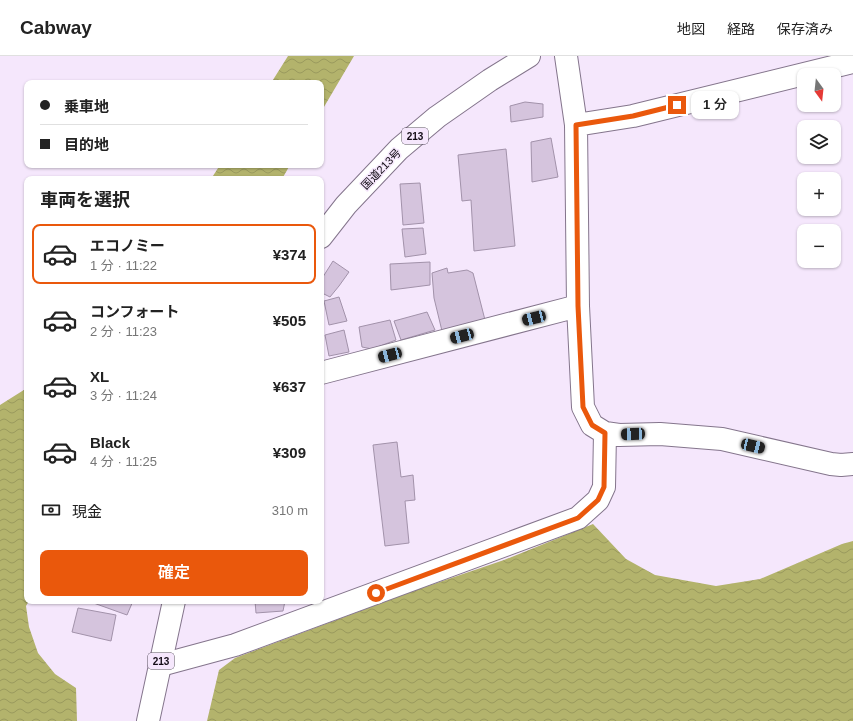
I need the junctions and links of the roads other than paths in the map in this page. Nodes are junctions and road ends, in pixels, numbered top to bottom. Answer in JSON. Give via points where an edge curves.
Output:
{"nodes":[{"id":1,"x":529,"y":56,"type":"edge"},
{"id":2,"x":566,"y":56,"type":"edge"},
{"id":3,"x":853,"y":62,"type":"edge"},
{"id":4,"x":576,"y":125,"type":"junction"},
{"id":5,"x":324,"y":233,"type":"edge"},
{"id":6,"x":578,"y":306,"type":"junction"},
{"id":7,"x":324,"y":372,"type":"edge"},
{"id":8,"x":605,"y":433,"type":"junction"},
{"id":9,"x":853,"y":464,"type":"edge"},
{"id":10,"x":173,"y":604,"type":"edge"},
{"id":11,"x":161,"y":665,"type":"junction"},
{"id":12,"x":148,"y":721,"type":"edge"}],
"edges":[{"from":1,"to":5,"type":"main road","name":"国道213号","number":"213","via":[[473,92],[399,148],[346,205]]},
{"from":2,"to":4,"type":"main road"},
{"from":3,"to":4,"type":"main road","via":[[633,116]]},
{"from":4,"to":6,"type":"main road"},
{"from":6,"to":7,"type":"main road"},
{"from":6,"to":8,"type":"main road","via":[[583,407],[592,425]]},
{"from":8,"to":9,"type":"main road","via":[[722,439],[831,464]]},
{"from":8,"to":11,"type":"main road","via":[[604,487],[598,500],[578,518],[235,646]]},
{"from":10,"to":11,"type":"main road","number":"213"},
{"from":11,"to":12,"type":"main road","number":"213"}]}
